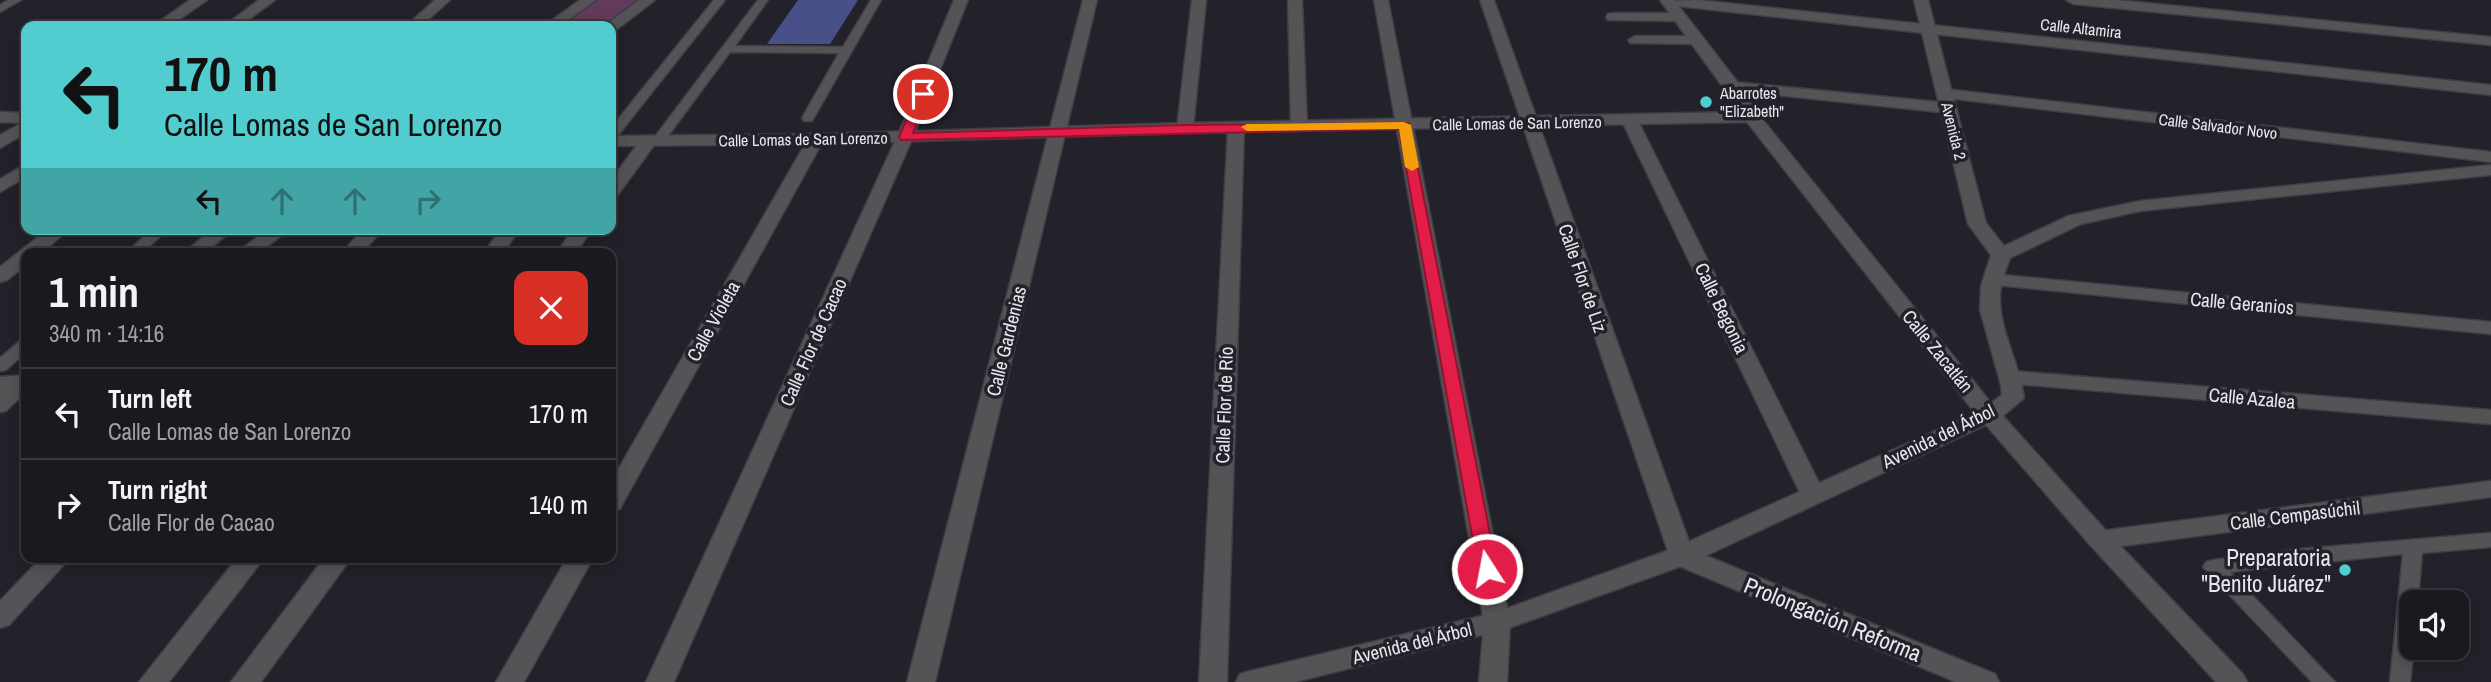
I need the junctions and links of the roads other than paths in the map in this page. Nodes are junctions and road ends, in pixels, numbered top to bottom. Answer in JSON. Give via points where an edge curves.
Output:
{"nodes":[{"id":1,"x":16,"y":0,"type":"edge"},
{"id":2,"x":200,"y":0,"type":"edge"},
{"id":3,"x":268,"y":0,"type":"edge"},
{"id":4,"x":443,"y":0,"type":"edge"},
{"id":5,"x":589,"y":0,"type":"edge"},
{"id":6,"x":648,"y":0,"type":"edge"},
{"id":7,"x":720,"y":0,"type":"edge"},
{"id":8,"x":763,"y":0,"type":"edge"},
{"id":9,"x":876,"y":0,"type":"edge"},
{"id":10,"x":961,"y":0,"type":"edge"},
{"id":11,"x":1090,"y":0,"type":"edge"},
{"id":12,"x":1199,"y":0,"type":"edge"},
{"id":13,"x":1294,"y":0,"type":"edge"},
{"id":14,"x":1381,"y":0,"type":"edge"},
{"id":15,"x":1487,"y":0,"type":"edge"},
{"id":16,"x":1921,"y":0,"type":"edge"},
{"id":17,"x":2073,"y":0,"type":"edge"},
{"id":18,"x":1671,"y":6,"type":"edge"},
{"id":19,"x":0,"y":9,"type":"edge"},
{"id":20,"x":1612,"y":17,"type":"dead end"},
{"id":21,"x":168,"y":21,"type":"edge"},
{"id":22,"x":237,"y":21,"type":"edge"},
{"id":23,"x":419,"y":21,"type":"edge"},
{"id":24,"x":558,"y":21,"type":"edge"},
{"id":25,"x":616,"y":23,"type":"edge"},
{"id":26,"x":1928,"y":30,"type":"junction"},
{"id":27,"x":1635,"y":40,"type":"dead end"},
{"id":28,"x":1696,"y":40,"type":"junction"},
{"id":29,"x":2491,"y":41,"type":"edge"},
{"id":30,"x":726,"y":49,"type":"junction"},
{"id":31,"x":847,"y":50,"type":"junction"},
{"id":32,"x":1733,"y":87,"type":"junction"},
{"id":33,"x":2491,"y":90,"type":"edge"},
{"id":34,"x":1947,"y":101,"type":"junction"},
{"id":35,"x":0,"y":117,"type":"edge"},
{"id":36,"x":1752,"y":117,"type":"junction"},
{"id":37,"x":808,"y":118,"type":"dead end"},
{"id":38,"x":21,"y":119,"type":"edge"},
{"id":39,"x":1630,"y":121,"type":"junction"},
{"id":40,"x":21,"y":123,"type":"edge"},
{"id":41,"x":1529,"y":123,"type":"junction"},
{"id":42,"x":1404,"y":125,"type":"junction"},
{"id":43,"x":1299,"y":126,"type":"junction"},
{"id":44,"x":1185,"y":128,"type":"junction"},
{"id":45,"x":1236,"y":128,"type":"junction"},
{"id":46,"x":616,"y":133,"type":"edge"},
{"id":47,"x":1058,"y":133,"type":"junction"},
{"id":48,"x":905,"y":137,"type":"junction"},
{"id":49,"x":616,"y":139,"type":"edge"},
{"id":50,"x":816,"y":139,"type":"junction"},
{"id":51,"x":654,"y":141,"type":"junction"},
{"id":52,"x":0,"y":143,"type":"edge"},
{"id":53,"x":2491,"y":157,"type":"edge"},
{"id":54,"x":2491,"y":170,"type":"edge"},
{"id":55,"x":21,"y":172,"type":"edge"},
{"id":56,"x":616,"y":186,"type":"edge"},
{"id":57,"x":0,"y":187,"type":"edge"},
{"id":58,"x":53,"y":235,"type":"edge"},
{"id":59,"x":154,"y":235,"type":"edge"},
{"id":60,"x":216,"y":235,"type":"edge"},
{"id":61,"x":272,"y":235,"type":"edge"},
{"id":62,"x":368,"y":235,"type":"edge"},
{"id":63,"x":37,"y":248,"type":"edge"},
{"id":64,"x":139,"y":248,"type":"edge"},
{"id":65,"x":200,"y":248,"type":"edge"},
{"id":66,"x":253,"y":248,"type":"edge"},
{"id":67,"x":357,"y":248,"type":"edge"},
{"id":68,"x":2001,"y":255,"type":"junction"},
{"id":69,"x":21,"y":260,"type":"edge"},
{"id":70,"x":0,"y":276,"type":"edge"},
{"id":71,"x":1993,"y":280,"type":"junction"},
{"id":72,"x":2491,"y":328,"type":"edge"},
{"id":73,"x":21,"y":348,"type":"edge"},
{"id":74,"x":0,"y":366,"type":"edge"},
{"id":75,"x":2012,"y":379,"type":"junction"},
{"id":76,"x":0,"y":382,"type":"edge"},
{"id":77,"x":21,"y":382,"type":"edge"},
{"id":78,"x":21,"y":385,"type":"edge"},
{"id":79,"x":21,"y":387,"type":"edge"},
{"id":80,"x":0,"y":398,"type":"edge"},
{"id":81,"x":0,"y":407,"type":"edge"},
{"id":82,"x":1989,"y":415,"type":"junction"},
{"id":83,"x":2491,"y":417,"type":"edge"},
{"id":84,"x":2491,"y":489,"type":"edge"},
{"id":85,"x":616,"y":494,"type":"edge"},
{"id":86,"x":1813,"y":495,"type":"junction"},
{"id":87,"x":2100,"y":540,"type":"junction"},
{"id":88,"x":2491,"y":540,"type":"edge"},
{"id":89,"x":2413,"y":549,"type":"junction"},
{"id":90,"x":1681,"y":556,"type":"junction"},
{"id":91,"x":52,"y":563,"type":"edge"},
{"id":92,"x":247,"y":563,"type":"edge"},
{"id":93,"x":334,"y":563,"type":"edge"},
{"id":94,"x":577,"y":563,"type":"edge"},
{"id":95,"x":0,"y":618,"type":"edge"},
{"id":96,"x":1497,"y":622,"type":"junction"},
{"id":97,"x":153,"y":682,"type":"edge"},
{"id":98,"x":245,"y":682,"type":"edge"},
{"id":99,"x":510,"y":682,"type":"edge"},
{"id":100,"x":660,"y":682,"type":"edge"},
{"id":101,"x":921,"y":682,"type":"edge"},
{"id":102,"x":1213,"y":682,"type":"edge"},
{"id":103,"x":1250,"y":682,"type":"edge"},
{"id":104,"x":1493,"y":682,"type":"edge"},
{"id":105,"x":1985,"y":682,"type":"edge"},
{"id":106,"x":2233,"y":682,"type":"edge"},
{"id":107,"x":2325,"y":682,"type":"edge"},
{"id":108,"x":2400,"y":682,"type":"edge"}],
"edges":[{"from":1,"to":19,"type":"lane"},
{"from":2,"to":21,"type":"street"},
{"from":3,"to":22,"type":"street"},
{"from":4,"to":23,"type":"street"},
{"from":5,"to":24,"type":"street"},
{"from":6,"to":25,"type":"street"},
{"from":7,"to":46,"type":"lane"},
{"from":8,"to":30,"type":"lane"},
{"from":9,"to":31,"type":"lane"},
{"from":10,"to":48,"type":"street","name":"Calle Flor de Cacao"},
{"from":11,"to":47,"type":"street","name":"Calle Gardenias"},
{"from":12,"to":44,"type":"street"},
{"from":13,"to":43,"type":"street"},
{"from":14,"to":42,"type":"street"},
{"from":15,"to":41,"type":"street","name":"Calle Flor de Liz"},
{"from":16,"to":26,"type":"street","name":"Avenida 2"},
{"from":17,"to":29,"type":"street"},
{"from":18,"to":20,"type":"street","name":"Calle Altamira"},
{"from":18,"to":26,"type":"street","name":"Calle Altamira"},
{"from":18,"to":28,"type":"street","name":"Calle Zacatlán"},
{"from":26,"to":33,"type":"street","name":"Calle Altamira"},
{"from":26,"to":34,"type":"street","name":"Avenida 2"},
{"from":27,"to":28,"type":"street"},
{"from":28,"to":32,"type":"street","name":"Calle Zacatlán"},
{"from":30,"to":31,"type":"lane"},
{"from":30,"to":51,"type":"lane"},
{"from":31,"to":37,"type":"lane"},
{"from":32,"to":34,"type":"street","name":"Calle Salvador Novo"},
{"from":32,"to":36,"type":"street","name":"Calle Zacatlán"},
{"from":34,"to":53,"type":"street","name":"Calle Salvador Novo"},
{"from":34,"to":68,"type":"street","name":"Avenida 2","via":[[1977,224]]},
{"from":35,"to":38,"type":"street"},
{"from":36,"to":39,"type":"street","name":"Calle Lomas de San Lorenzo"},
{"from":36,"to":82,"type":"street","name":"Calle Zacatlán"},
{"from":39,"to":41,"type":"street","name":"Calle Lomas de San Lorenzo"},
{"from":39,"to":86,"type":"street","name":"Calle Begonia"},
{"from":40,"to":52,"type":"street"},
{"from":41,"to":42,"type":"street","name":"Calle Lomas de San Lorenzo"},
{"from":41,"to":90,"type":"street","name":"Calle Flor de Liz"},
{"from":42,"to":43,"type":"street","name":"Calle Lomas de San Lorenzo"},
{"from":42,"to":96,"type":"street"},
{"from":43,"to":45,"type":"street","name":"Calle Lomas de San Lorenzo"},
{"from":44,"to":45,"type":"street","name":"Calle Lomas de San Lorenzo"},
{"from":44,"to":47,"type":"street","name":"Calle Lomas de San Lorenzo"},
{"from":45,"to":102,"type":"street","name":"Calle Flor de Río"},
{"from":47,"to":48,"type":"street","name":"Calle Lomas de San Lorenzo"},
{"from":47,"to":101,"type":"street","name":"Calle Gardenias"},
{"from":48,"to":50,"type":"street","name":"Calle Lomas de San Lorenzo"},
{"from":48,"to":100,"type":"street","name":"Calle Flor de Cacao"},
{"from":49,"to":51,"type":"street","name":"Calle Lomas de San Lorenzo"},
{"from":50,"to":51,"type":"street","name":"Calle Lomas de San Lorenzo"},
{"from":50,"to":85,"type":"street","name":"Calle Violeta"},
{"from":51,"to":56,"type":"street"},
{"from":54,"to":68,"type":"street","via":[[2140,206],[2075,220]]},
{"from":55,"to":57,"type":"street"},
{"from":58,"to":63,"type":"street"},
{"from":59,"to":64,"type":"lane"},
{"from":60,"to":65,"type":"street"},
{"from":61,"to":66,"type":"street"},
{"from":62,"to":67,"type":"street"},
{"from":68,"to":71,"type":"street"},
{"from":69,"to":70,"type":"street"},
{"from":71,"to":72,"type":"street","name":"Calle Geranios"},
{"from":71,"to":75,"type":"street","via":[[1990,299],[1996,337]]},
{"from":73,"to":74,"type":"lane"},
{"from":75,"to":82,"type":"street","name":"Avenida del Árbol","via":[[2013,398]]},
{"from":75,"to":83,"type":"street","name":"Calle Azalea"},
{"from":76,"to":77,"type":"lane"},
{"from":78,"to":80,"type":"street"},
{"from":79,"to":81,"type":"lane"},
{"from":82,"to":86,"type":"street","name":"Avenida del Árbol"},
{"from":82,"to":87,"type":"street","name":"Calle Zacatlán"},
{"from":84,"to":87,"type":"street","name":"Calle Cempasúchil"},
{"from":86,"to":90,"type":"street","name":"Avenida del Árbol"},
{"from":87,"to":106,"type":"street","name":"Calle Zacatlán"},
{"from":88,"to":89,"type":"lane"},
{"from":89,"to":107,"type":"lane","via":[[2213,567]]},
{"from":89,"to":108,"type":"lane"},
{"from":90,"to":96,"type":"street","name":"Avenida del Árbol"},
{"from":90,"to":105,"type":"street","name":"Prolongación Reforma"},
{"from":91,"to":95,"type":"street"},
{"from":92,"to":97,"type":"street"},
{"from":93,"to":98,"type":"street"},
{"from":94,"to":99,"type":"street"},
{"from":96,"to":103,"type":"street","name":"Avenida del Árbol"},
{"from":96,"to":104,"type":"street"}]}
